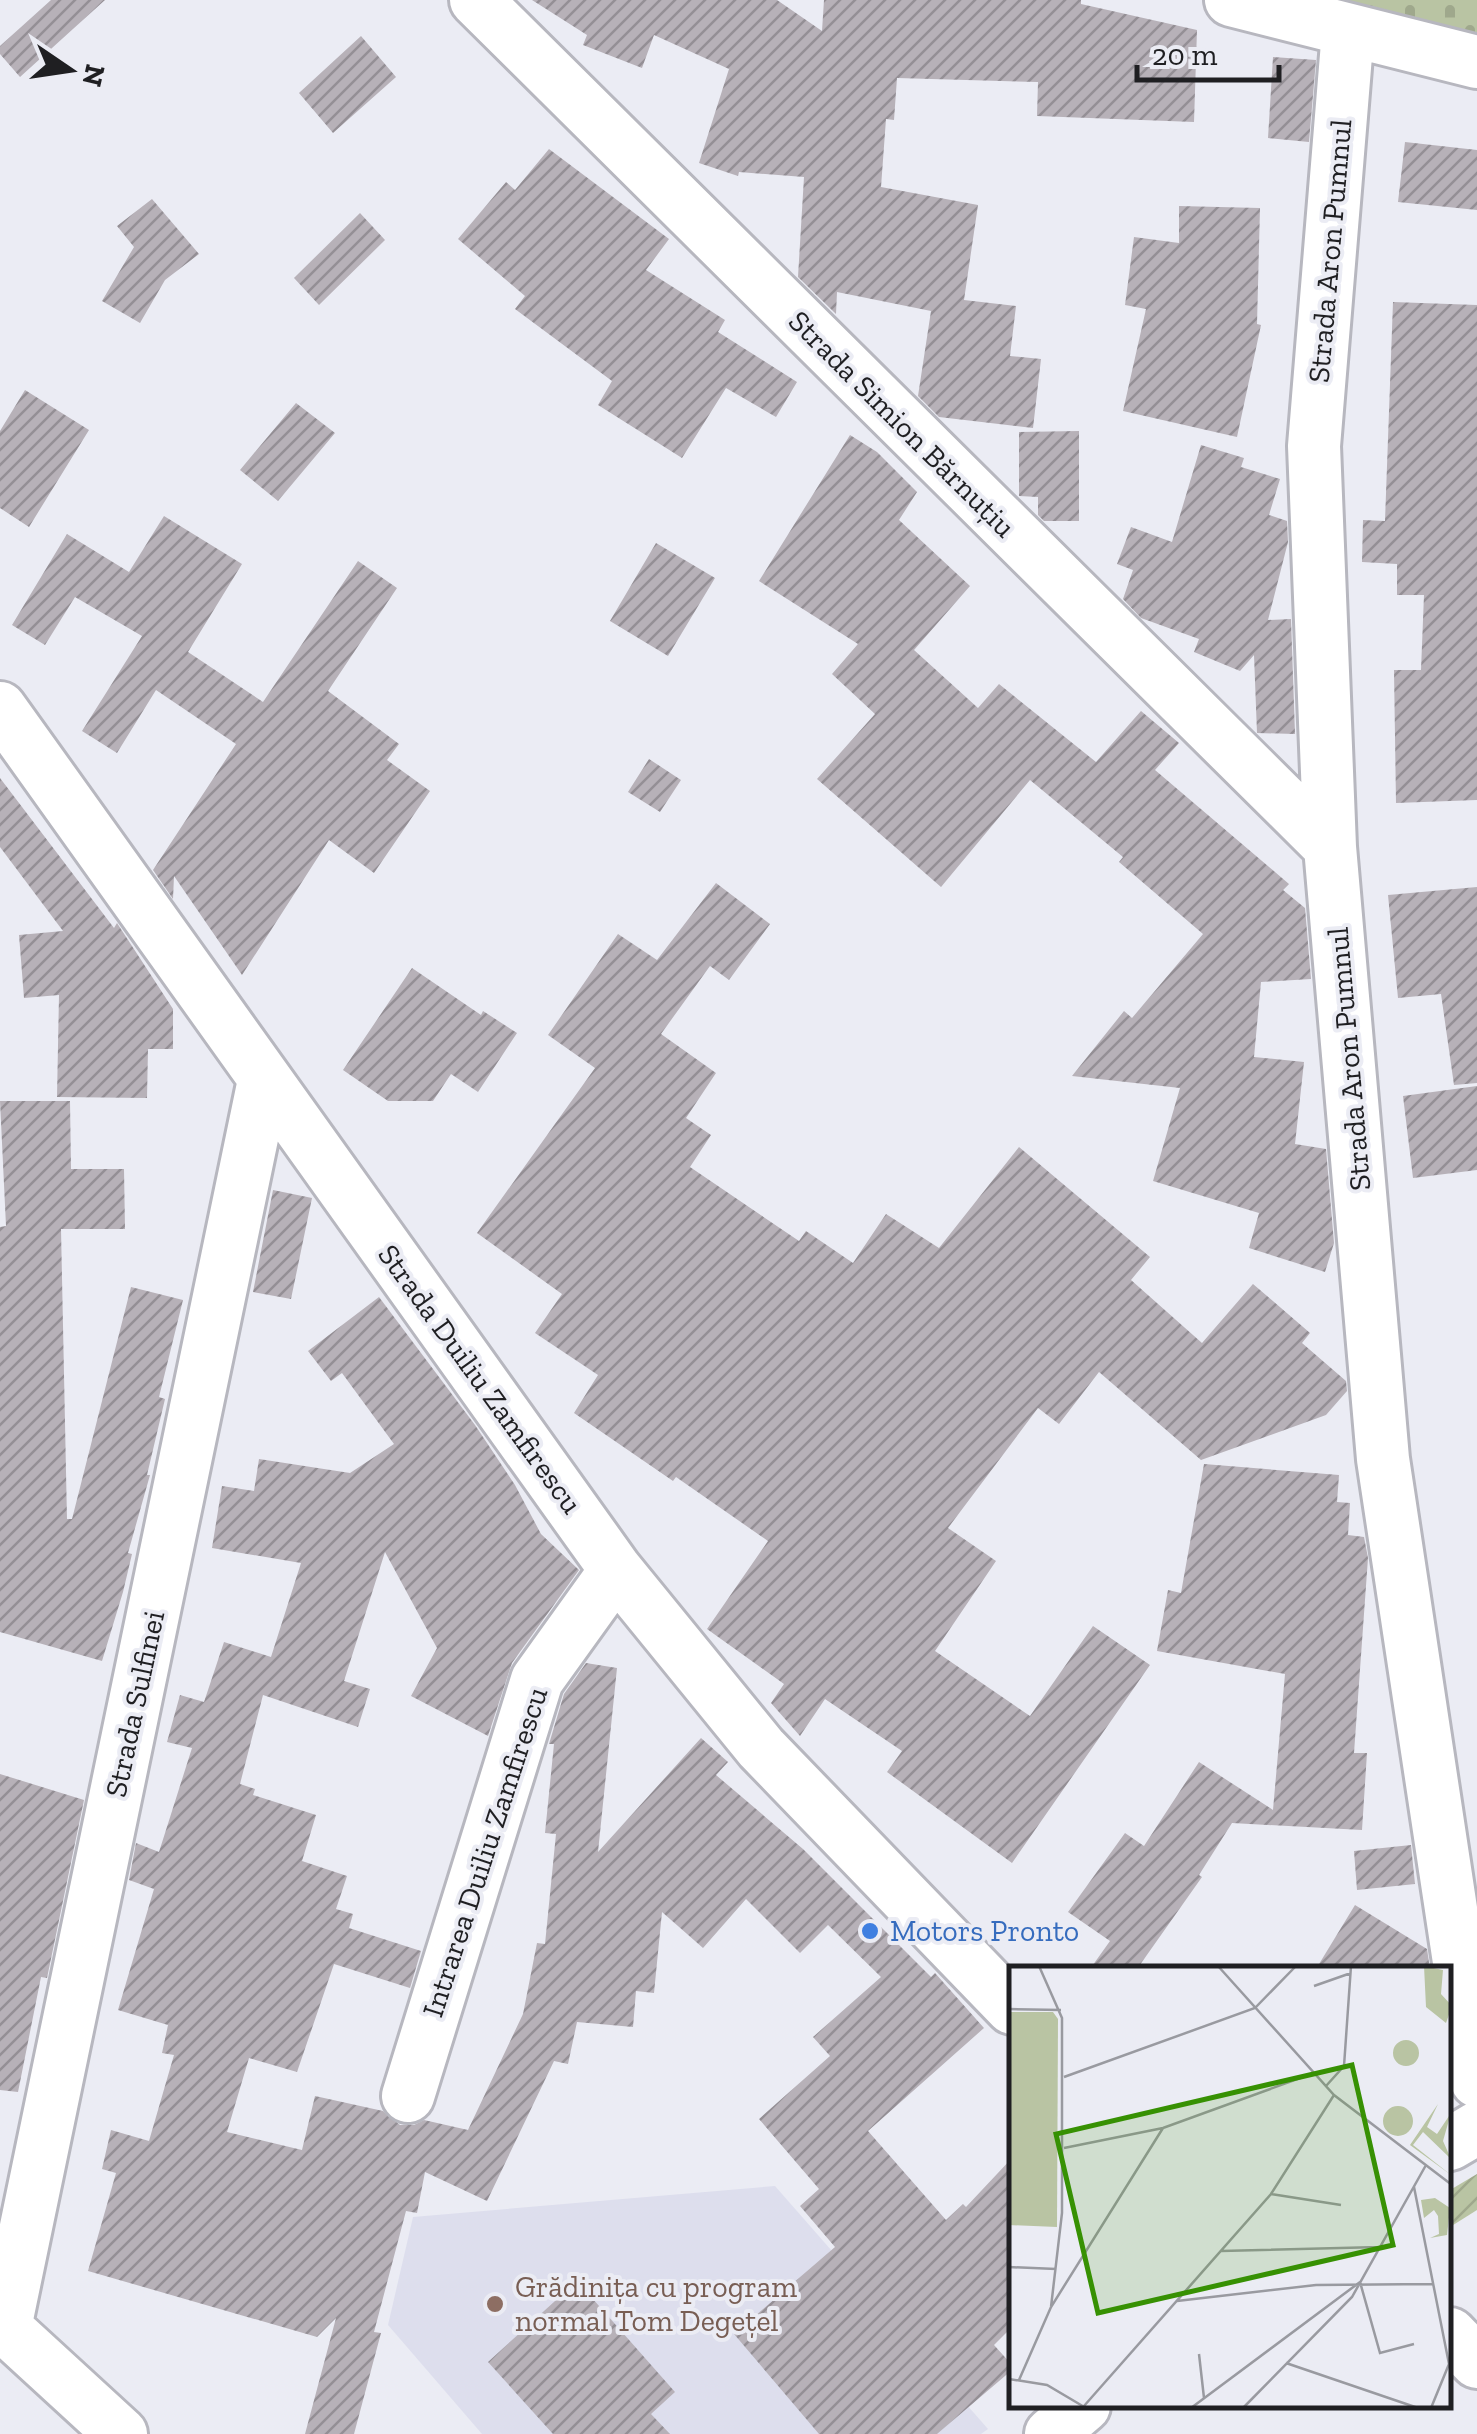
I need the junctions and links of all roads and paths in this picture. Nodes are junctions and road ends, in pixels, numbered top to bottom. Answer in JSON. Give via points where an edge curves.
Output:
{"nodes":[{"id":1,"x":476,"y":0,"type":"edge"},
{"id":2,"x":1231,"y":0,"type":"edge"},
{"id":3,"x":1348,"y":31,"type":"junction"},
{"id":4,"x":1477,"y":62,"type":"edge"},
{"id":5,"x":0,"y":708,"type":"edge"},
{"id":6,"x":1330,"y":847,"type":"junction"},
{"id":7,"x":264,"y":1080,"type":"junction"},
{"id":8,"x":616,"y":1570,"type":"junction"},
{"id":9,"x":1009,"y":2005,"type":"edge"},
{"id":10,"x":1477,"y":2082,"type":"edge"},
{"id":11,"x":408,"y":2096,"type":"dead end"},
{"id":12,"x":1477,"y":2128,"type":"edge"},
{"id":13,"x":1452,"y":2143,"type":"edge"},
{"id":14,"x":3,"y":2326,"type":"edge"},
{"id":15,"x":1452,"y":2336,"type":"edge"},
{"id":16,"x":1477,"y":2362,"type":"edge"},
{"id":17,"x":1080,"y":2409,"type":"edge"},
{"id":18,"x":121,"y":2434,"type":"edge"},
{"id":19,"x":1051,"y":2434,"type":"edge"}],
"edges":[{"from":1,"to":6,"type":"street","name":"Strada Simion Bărnuțiu"},
{"from":2,"to":3,"type":"street"},
{"from":3,"to":4,"type":"street"},
{"from":3,"to":6,"type":"street","name":"Strada Aron Pumnul","via":[[1314,446]]},
{"from":5,"to":7,"type":"street","name":"Strada Duiliu Zamfirescu"},
{"from":6,"to":10,"type":"street","name":"Strada Aron Pumnul","via":[[1384,1459]]},
{"from":7,"to":8,"type":"street","name":"Strada Duiliu Zamfirescu"},
{"from":7,"to":14,"type":"street","name":"Strada Sulfinei"},
{"from":8,"to":9,"type":"street","name":"Strada Duiliu Zamfirescu","via":[[761,1748]]},
{"from":8,"to":11,"type":"street","name":"Intrarea Duiliu Zamfirescu","via":[[537,1680]]},
{"from":12,"to":13,"type":"street"},
{"from":14,"to":18,"type":"street"},
{"from":15,"to":16,"type":"street"},
{"from":17,"to":19,"type":"street"}]}
